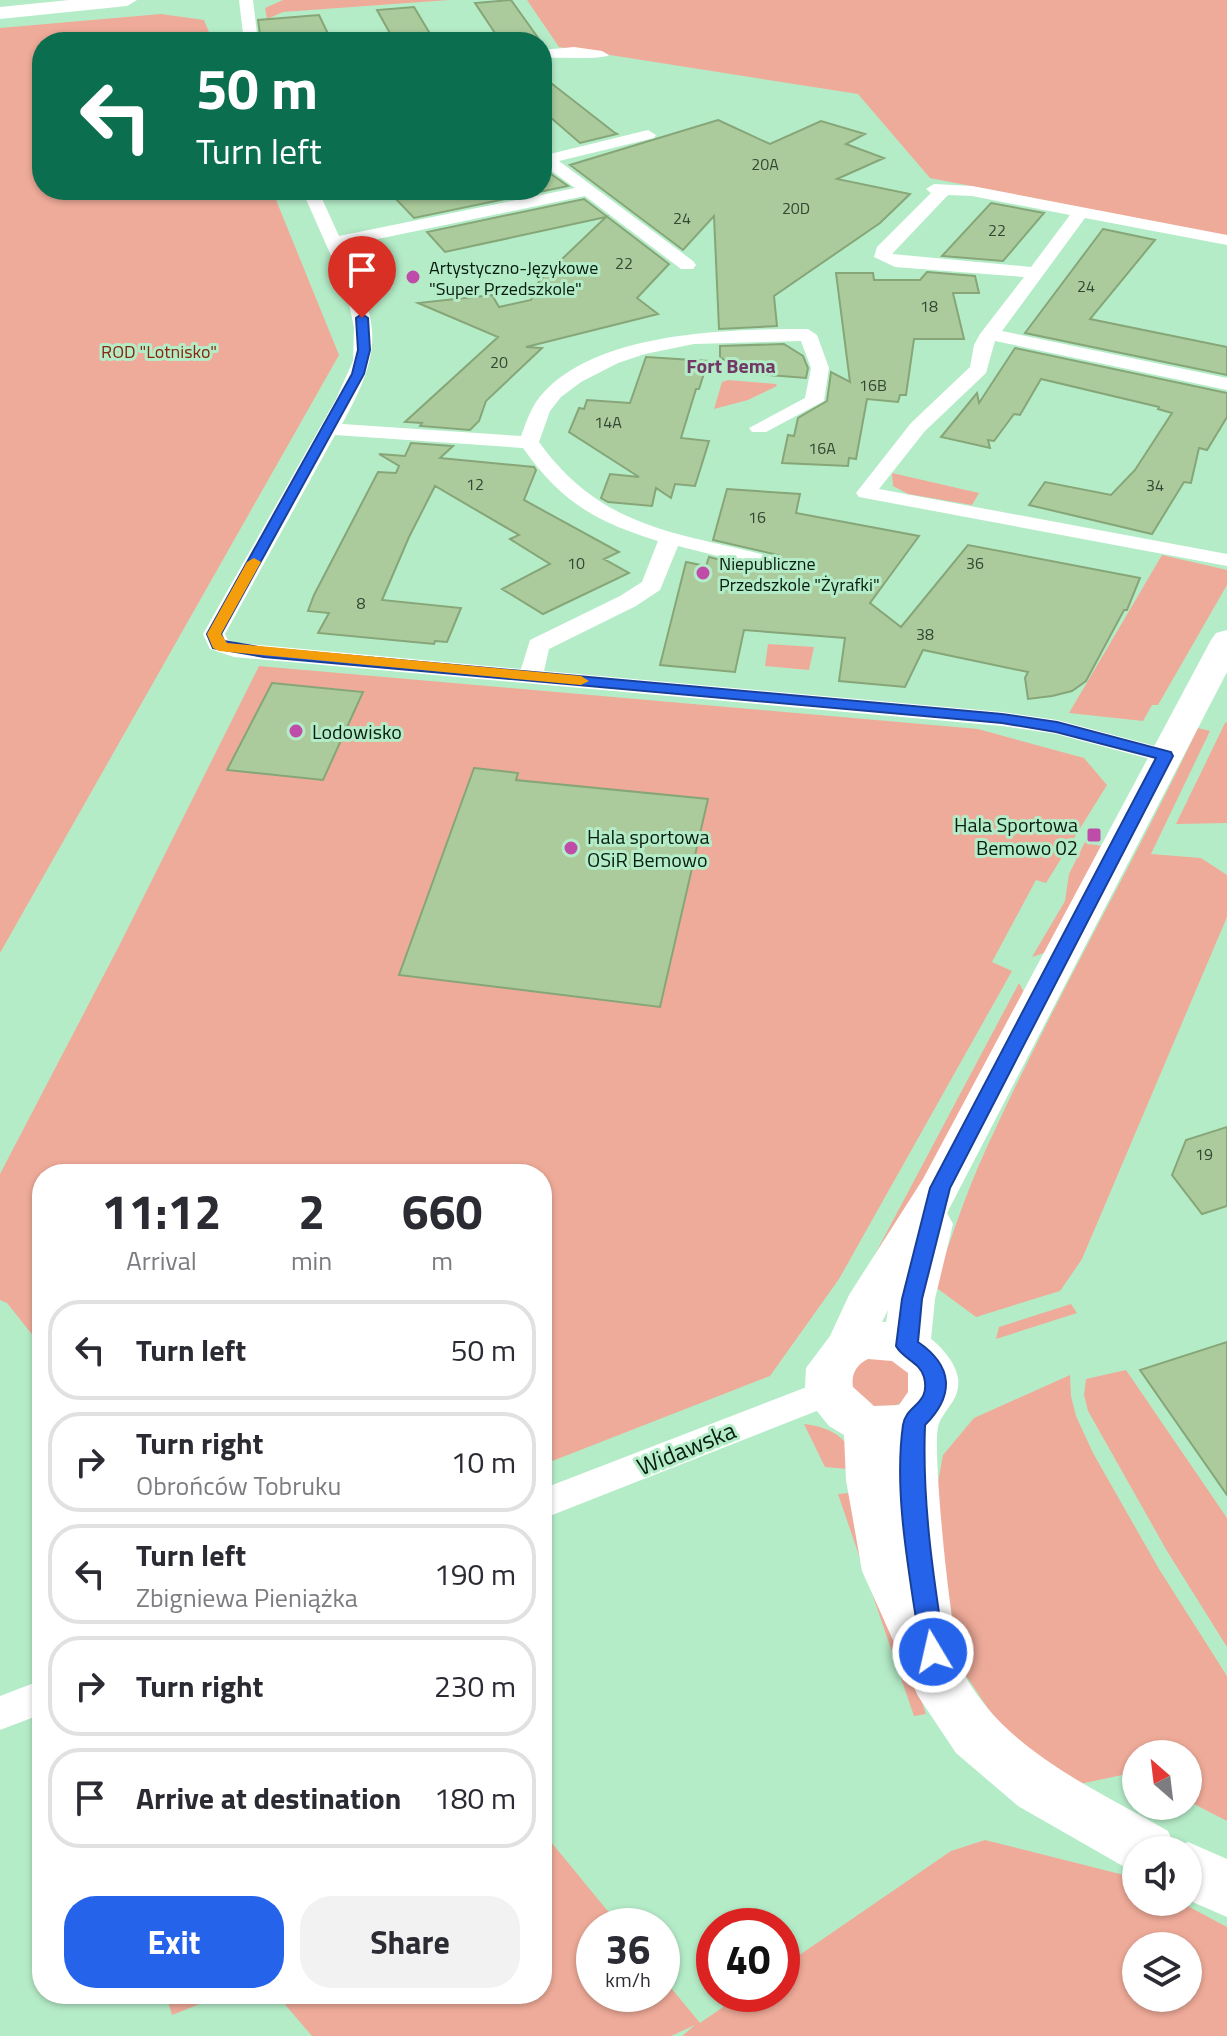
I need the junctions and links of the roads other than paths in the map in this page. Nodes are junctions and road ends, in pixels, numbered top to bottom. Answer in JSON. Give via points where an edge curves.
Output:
{"nodes":[{"id":1,"x":66,"y":0,"type":"edge"},
{"id":2,"x":127,"y":0,"type":"edge"},
{"id":3,"x":246,"y":0,"type":"edge"},
{"id":4,"x":0,"y":6,"type":"edge"},
{"id":5,"x":231,"y":10,"type":"dead end"},
{"id":6,"x":0,"y":13,"type":"edge"},
{"id":7,"x":247,"y":32,"type":"edge"},
{"id":8,"x":249,"y":32,"type":"edge"},
{"id":9,"x":552,"y":53,"type":"edge"},
{"id":10,"x":602,"y":55,"type":"dead end"},
{"id":11,"x":648,"y":135,"type":"dead end"},
{"id":12,"x":552,"y":156,"type":"edge"},
{"id":13,"x":552,"y":164,"type":"edge"},
{"id":14,"x":586,"y":191,"type":"junction"},
{"id":15,"x":552,"y":198,"type":"edge"},
{"id":16,"x":314,"y":200,"type":"edge"},
{"id":17,"x":542,"y":200,"type":"edge"},
{"id":18,"x":1080,"y":213,"type":"junction"},
{"id":19,"x":1227,"y":240,"type":"edge"},
{"id":20,"x":332,"y":243,"type":"junction"},
{"id":21,"x":885,"y":259,"type":"junction"},
{"id":22,"x":864,"y":260,"type":"dead end"},
{"id":23,"x":687,"y":265,"type":"dead end"},
{"id":24,"x":1034,"y":273,"type":"junction"},
{"id":25,"x":989,"y":334,"type":"junction"},
{"id":26,"x":1227,"y":384,"type":"edge"},
{"id":27,"x":759,"y":428,"type":"dead end"},
{"id":28,"x":328,"y":429,"type":"junction"},
{"id":29,"x":529,"y":442,"type":"junction"},
{"id":30,"x":670,"y":538,"type":"junction"},
{"id":31,"x":1227,"y":560,"type":"edge"},
{"id":32,"x":769,"y":563,"type":"dead end"},
{"id":33,"x":1227,"y":640,"type":"edge"},
{"id":34,"x":531,"y":676,"type":"junction"},
{"id":35,"x":1165,"y":756,"type":"junction"},
{"id":36,"x":940,"y":1188,"type":"junction"},
{"id":37,"x":907,"y":1346,"type":"junction"},
{"id":38,"x":848,"y":1347,"type":"junction"},
{"id":39,"x":830,"y":1391,"type":"junction"},
{"id":40,"x":904,"y":1417,"type":"junction"},
{"id":41,"x":552,"y":1500,"type":"edge"},
{"id":42,"x":32,"y":1701,"type":"edge"},
{"id":43,"x":0,"y":1713,"type":"edge"},
{"id":44,"x":1125,"y":1836,"type":"edge"},
{"id":45,"x":1202,"y":1877,"type":"edge"},
{"id":46,"x":1227,"y":1889,"type":"edge"}],
"edges":[{"from":1,"to":4,"type":"street"},
{"from":2,"to":6,"type":"street"},
{"from":3,"to":8,"type":"street"},
{"from":5,"to":7,"type":"street"},
{"from":9,"to":10,"type":"street"},
{"from":11,"to":12,"type":"street"},
{"from":13,"to":14,"type":"street"},
{"from":14,"to":15,"type":"street"},
{"from":14,"to":23,"type":"street"},
{"from":16,"to":20,"type":"street"},
{"from":17,"to":20,"type":"street"},
{"from":18,"to":19,"type":"street"},
{"from":18,"to":21,"type":"street","via":[[938,189],[883,251]]},
{"from":18,"to":24,"type":"street"},
{"from":20,"to":28,"type":"street","via":[[362,318],[364,350],[358,374]]},
{"from":21,"to":22,"type":"street"},
{"from":21,"to":24,"type":"street"},
{"from":24,"to":25,"type":"street"},
{"from":25,"to":26,"type":"street"},
{"from":25,"to":31,"type":"street","via":[[979,369],[948,393],[866,493]]},
{"from":27,"to":29,"type":"street","via":[[814,401],[820,368],[808,335],[689,337],[601,363],[546,401]]},
{"from":28,"to":29,"type":"street"},
{"from":28,"to":34,"type":"street","via":[[214,634],[218,644],[234,650]]},
{"from":29,"to":30,"type":"street","via":[[559,484],[588,507]]},
{"from":30,"to":32,"type":"street"},
{"from":30,"to":34,"type":"street","via":[[652,585],[538,645]]},
{"from":33,"to":35,"type":"street"},
{"from":34,"to":35,"type":"street","via":[[1002,719],[1057,727]]},
{"from":35,"to":36,"type":"street"},
{"from":36,"to":37,"type":"street","via":[[912,1299]]},
{"from":36,"to":38,"type":"street","via":[[865,1308]]},
{"from":37,"to":38,"type":"street","via":[[866,1340]]},
{"from":37,"to":40,"type":"street","via":[[934,1373],[936,1390]]},
{"from":38,"to":39,"type":"street","via":[[831,1366]]},
{"from":39,"to":40,"type":"street","via":[[839,1407]]},
{"from":39,"to":41,"type":"street","name":"Widawska"},
{"from":40,"to":44,"type":"street","via":[[871,1480],[888,1571],[937,1679],[975,1735],[1028,1778]]},
{"from":42,"to":43,"type":"street"},
{"from":45,"to":46,"type":"street"}]}
